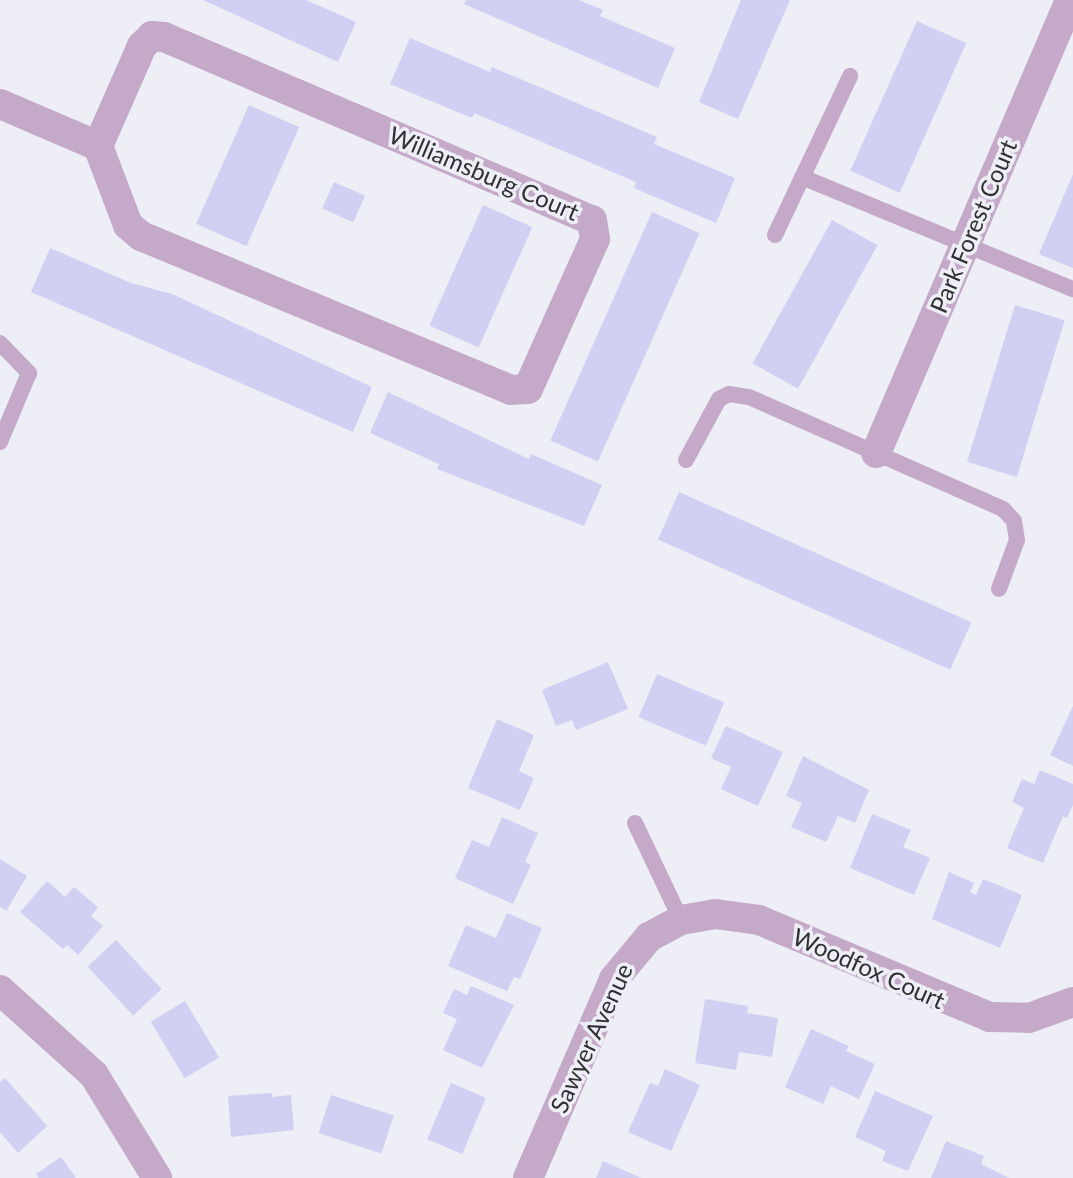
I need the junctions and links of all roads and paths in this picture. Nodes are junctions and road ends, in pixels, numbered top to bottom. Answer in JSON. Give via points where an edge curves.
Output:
{"nodes":[{"id":1,"x":1070,"y":0,"type":"edge"},
{"id":2,"x":850,"y":76,"type":"dead end"},
{"id":3,"x":0,"y":104,"type":"edge"},
{"id":4,"x":98,"y":146,"type":"junction"},
{"id":5,"x":802,"y":177,"type":"junction"},
{"id":6,"x":775,"y":235,"type":"dead end"},
{"id":7,"x":966,"y":242,"type":"junction"},
{"id":8,"x":1073,"y":289,"type":"edge"},
{"id":9,"x":0,"y":343,"type":"edge"},
{"id":10,"x":0,"y":442,"type":"edge"},
{"id":11,"x":876,"y":453,"type":"junction"},
{"id":12,"x":686,"y":460,"type":"dead end"},
{"id":13,"x":999,"y":589,"type":"dead end"},
{"id":14,"x":635,"y":823,"type":"dead end"},
{"id":15,"x":681,"y":920,"type":"junction"},
{"id":16,"x":0,"y":990,"type":"edge"},
{"id":17,"x":1065,"y":1005,"type":"edge"},
{"id":18,"x":157,"y":1178,"type":"edge"},
{"id":19,"x":528,"y":1178,"type":"edge"}],
"edges":[{"from":1,"to":7,"type":"street","name":"Park Forest Court"},
{"from":2,"to":5,"type":"lane"},
{"from":3,"to":4,"type":"street"},
{"from":4,"to":4,"type":"street","name":"Williamsburg Court","via":[[142,46],[152,36],[164,37],[585,215],[592,220],[594,239],[532,386],[511,390],[141,236],[124,218]]},
{"from":5,"to":6,"type":"lane"},
{"from":5,"to":7,"type":"lane"},
{"from":7,"to":8,"type":"lane"},
{"from":7,"to":11,"type":"street","name":"Park Forest Court"},
{"from":9,"to":10,"type":"lane","via":[[29,373]]},
{"from":11,"to":12,"type":"lane","via":[[749,397],[729,394],[711,407]]},
{"from":11,"to":13,"type":"lane","via":[[1009,514],[1017,540]]},
{"from":14,"to":15,"type":"lane"},
{"from":15,"to":17,"type":"street","name":"Woodfox Court","via":[[715,914],[759,920],[971,1012],[1010,1019]]},
{"from":15,"to":19,"type":"street","name":"Sawyer Avenue","via":[[649,937],[614,979]]},
{"from":16,"to":18,"type":"street","via":[[94,1075]]}]}
